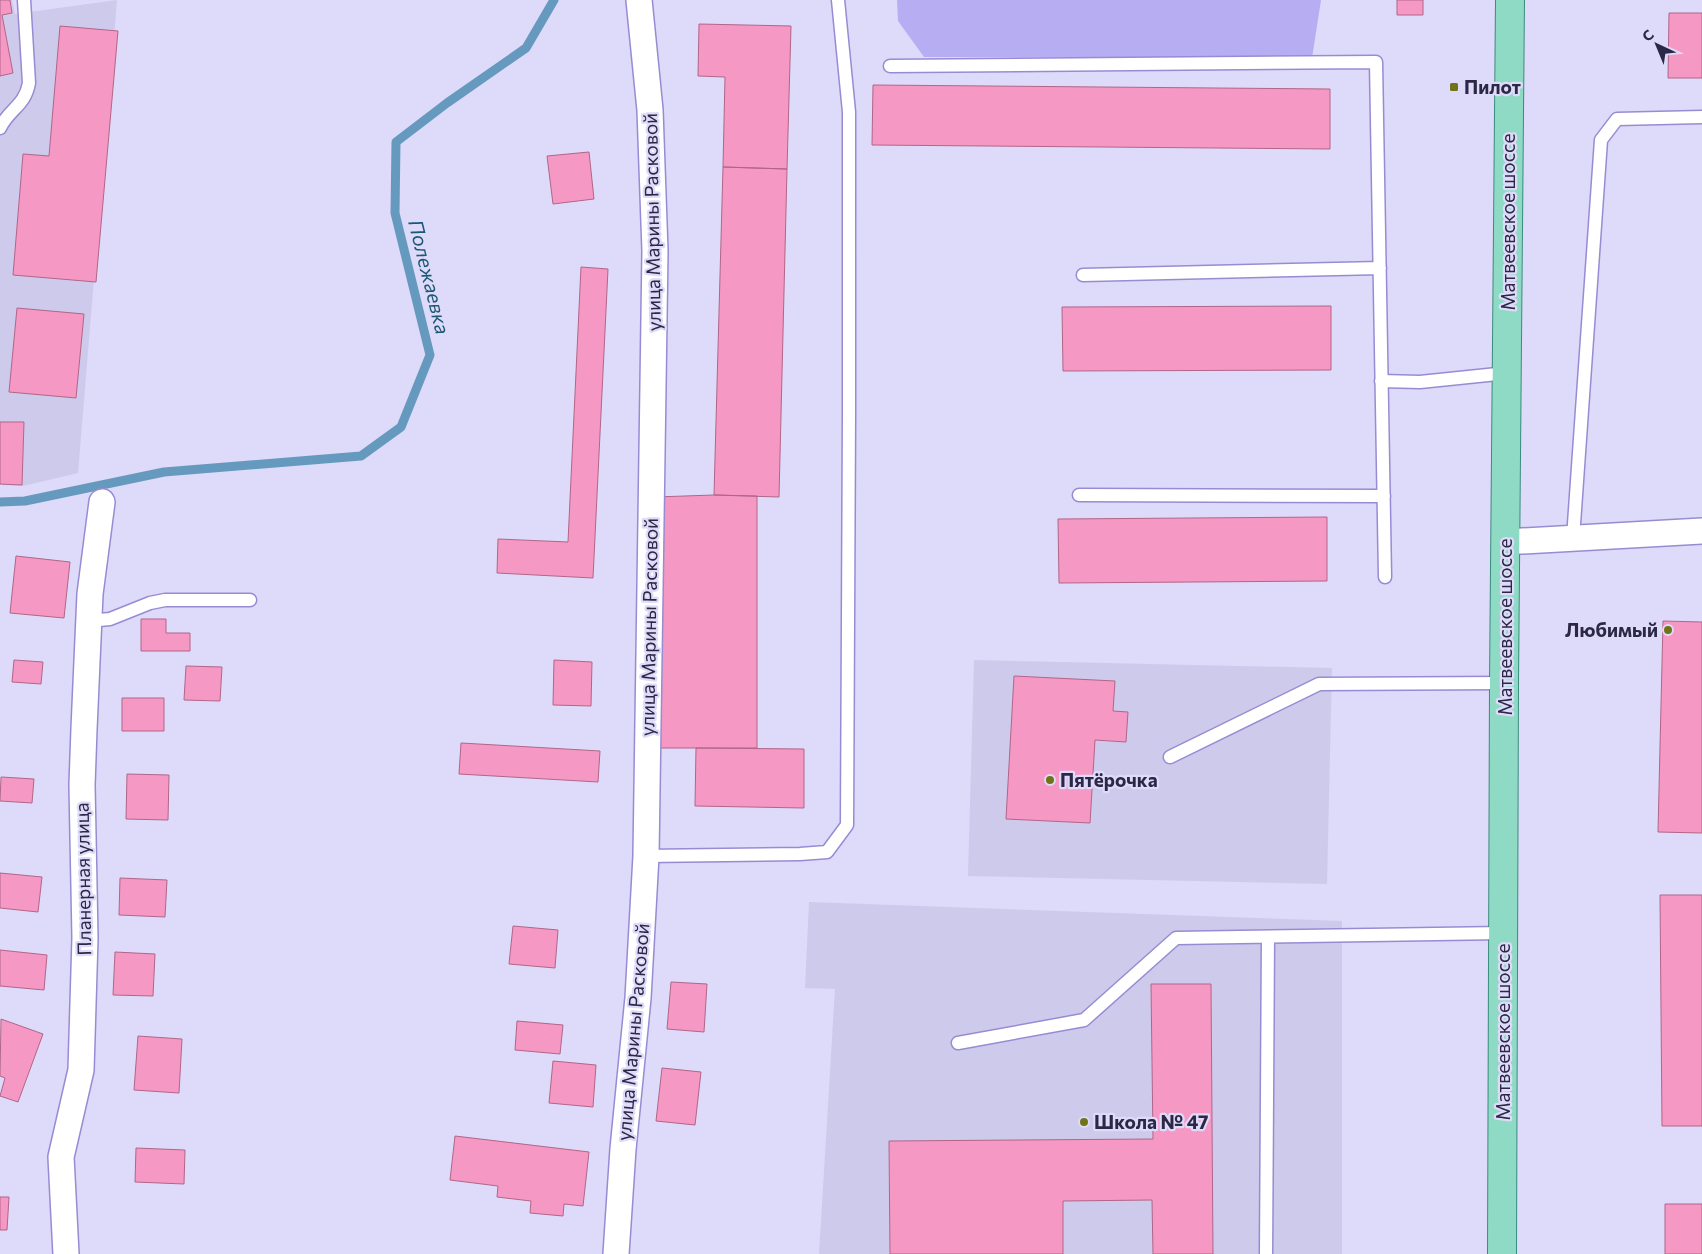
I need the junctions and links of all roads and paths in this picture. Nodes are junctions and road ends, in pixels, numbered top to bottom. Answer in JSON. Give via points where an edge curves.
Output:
{"nodes":[{"id":1,"x":24,"y":0,"type":"edge"},
{"id":2,"x":639,"y":0,"type":"edge"},
{"id":3,"x":838,"y":0,"type":"edge"},
{"id":4,"x":1510,"y":0,"type":"edge"},
{"id":5,"x":890,"y":66,"type":"dead end"},
{"id":6,"x":1702,"y":117,"type":"edge"},
{"id":7,"x":0,"y":128,"type":"edge"},
{"id":8,"x":1380,"y":268,"type":"junction"},
{"id":9,"x":1083,"y":274,"type":"dead end"},
{"id":10,"x":1507,"y":373,"type":"junction"},
{"id":11,"x":1381,"y":381,"type":"junction"},
{"id":12,"x":1079,"y":495,"type":"dead end"},
{"id":13,"x":1384,"y":496,"type":"junction"},
{"id":14,"x":102,"y":502,"type":"dead end"},
{"id":15,"x":1702,"y":531,"type":"edge"},
{"id":16,"x":1573,"y":538,"type":"junction"},
{"id":17,"x":1505,"y":542,"type":"junction"},
{"id":18,"x":1385,"y":577,"type":"dead end"},
{"id":19,"x":250,"y":600,"type":"dead end"},
{"id":20,"x":88,"y":622,"type":"junction"},
{"id":21,"x":1504,"y":683,"type":"junction"},
{"id":22,"x":1170,"y":757,"type":"dead end"},
{"id":23,"x":646,"y":856,"type":"junction"},
{"id":24,"x":1503,"y":933,"type":"junction"},
{"id":25,"x":1268,"y":937,"type":"junction"},
{"id":26,"x":958,"y":1043,"type":"dead end"},
{"id":27,"x":66,"y":1254,"type":"edge"},
{"id":28,"x":616,"y":1254,"type":"edge"},
{"id":29,"x":1266,"y":1254,"type":"edge"},
{"id":30,"x":1502,"y":1254,"type":"edge"}],
"edges":[{"from":1,"to":7,"type":"lane","via":[[29,83],[22,102]]},
{"from":2,"to":23,"type":"street","name":"улица Марины Расковой","via":[[650,110],[655,251]]},
{"from":3,"to":23,"type":"lane","via":[[849,112],[847,825],[827,852]]},
{"from":4,"to":10,"type":"main road","name":"Матвеевское шоссе"},
{"from":5,"to":8,"type":"lane","via":[[1376,62]]},
{"from":6,"to":16,"type":"lane","via":[[1617,119],[1601,140]]},
{"from":8,"to":9,"type":"lane"},
{"from":8,"to":11,"type":"lane"},
{"from":10,"to":11,"type":"lane","via":[[1420,382]]},
{"from":10,"to":17,"type":"main road","name":"Матвеевское шоссе"},
{"from":11,"to":13,"type":"lane"},
{"from":12,"to":13,"type":"lane"},
{"from":13,"to":18,"type":"lane"},
{"from":14,"to":20,"type":"street","name":"Планерная улица"},
{"from":15,"to":16,"type":"street"},
{"from":16,"to":17,"type":"street"},
{"from":17,"to":21,"type":"main road","name":"Матвеевское шоссе"},
{"from":19,"to":20,"type":"lane","via":[[165,600],[110,619]]},
{"from":20,"to":27,"type":"street","name":"Планерная улица","via":[[82,785],[85,938],[82,1060],[61,1157]]},
{"from":21,"to":22,"type":"lane","via":[[1319,684]]},
{"from":21,"to":24,"type":"main road","name":"Матвеевское шоссе"},
{"from":23,"to":28,"type":"street","name":"улица Марины Расковой","via":[[638,998]]},
{"from":24,"to":25,"type":"lane"},
{"from":24,"to":30,"type":"main road","name":"Матвеевское шоссе"},
{"from":25,"to":26,"type":"lane","via":[[1176,938],[1084,1020]]},
{"from":25,"to":29,"type":"lane"}]}
